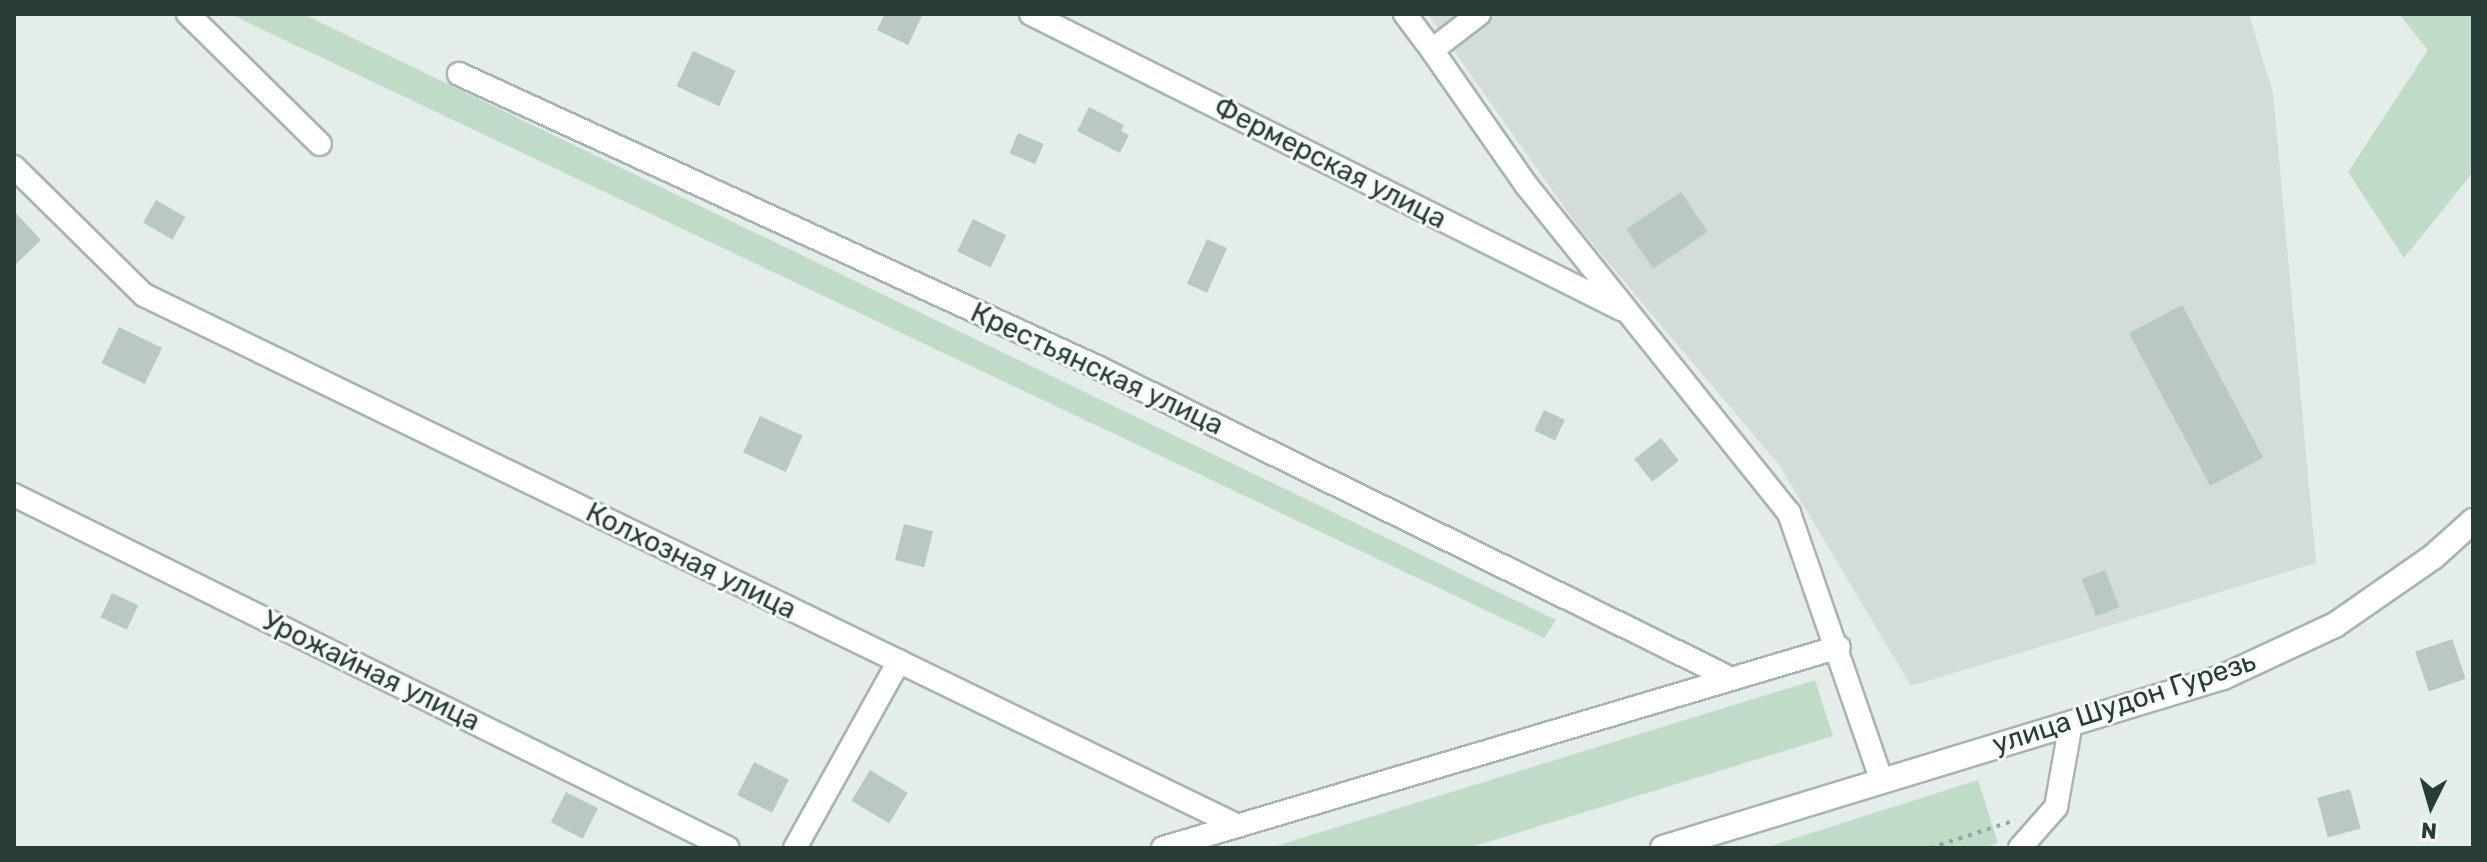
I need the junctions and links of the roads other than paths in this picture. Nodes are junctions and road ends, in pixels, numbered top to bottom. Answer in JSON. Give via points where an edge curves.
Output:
{"nodes":[{"id":1,"x":188,"y":14,"type":"edge"},
{"id":2,"x":1031,"y":14,"type":"edge"},
{"id":3,"x":1405,"y":14,"type":"edge"},
{"id":4,"x":1479,"y":14,"type":"edge"},
{"id":5,"x":1432,"y":50,"type":"junction"},
{"id":6,"x":459,"y":74,"type":"dead end"},
{"id":7,"x":320,"y":144,"type":"dead end"},
{"id":8,"x":14,"y":167,"type":"edge"},
{"id":9,"x":1629,"y":313,"type":"junction"},
{"id":10,"x":14,"y":495,"type":"edge"},
{"id":11,"x":2473,"y":521,"type":"edge"},
{"id":12,"x":1839,"y":647,"type":"junction"},
{"id":13,"x":899,"y":661,"type":"junction"},
{"id":14,"x":1730,"y":678,"type":"junction"},
{"id":15,"x":2071,"y":723,"type":"junction"},
{"id":16,"x":1882,"y":781,"type":"junction"},
{"id":17,"x":1238,"y":826,"type":"junction"},
{"id":18,"x":728,"y":848,"type":"edge"},
{"id":19,"x":795,"y":848,"type":"edge"},
{"id":20,"x":1163,"y":848,"type":"edge"},
{"id":21,"x":1663,"y":848,"type":"edge"},
{"id":22,"x":2020,"y":848,"type":"edge"}],
"edges":[{"from":1,"to":7,"type":"street"},
{"from":2,"to":9,"type":"street","name":"Фермерская улица"},
{"from":3,"to":5,"type":"street"},
{"from":4,"to":5,"type":"street"},
{"from":5,"to":9,"type":"street","via":[[1491,138]]},
{"from":6,"to":14,"type":"street","name":"Крестьянская улица","via":[[1097,367]]},
{"from":8,"to":13,"type":"street","name":"Колхозная улица","via":[[144,295]]},
{"from":9,"to":12,"type":"street","via":[[1789,513]]},
{"from":10,"to":18,"type":"street","name":"Урожайная улица"},
{"from":11,"to":15,"type":"street","name":"улица Шудон Гурезь","via":[[2433,557],[2335,625],[2223,677]]},
{"from":12,"to":14,"type":"street"},
{"from":12,"to":16,"type":"street"},
{"from":13,"to":17,"type":"street","name":"Колхозная улица"},
{"from":13,"to":19,"type":"street"},
{"from":14,"to":17,"type":"street"},
{"from":15,"to":16,"type":"street","name":"улица Шудон Гурезь"},
{"from":15,"to":22,"type":"street","via":[[2056,807]]},
{"from":16,"to":21,"type":"street","name":"улица Шудон Гурезь"},
{"from":17,"to":20,"type":"street"}]}
